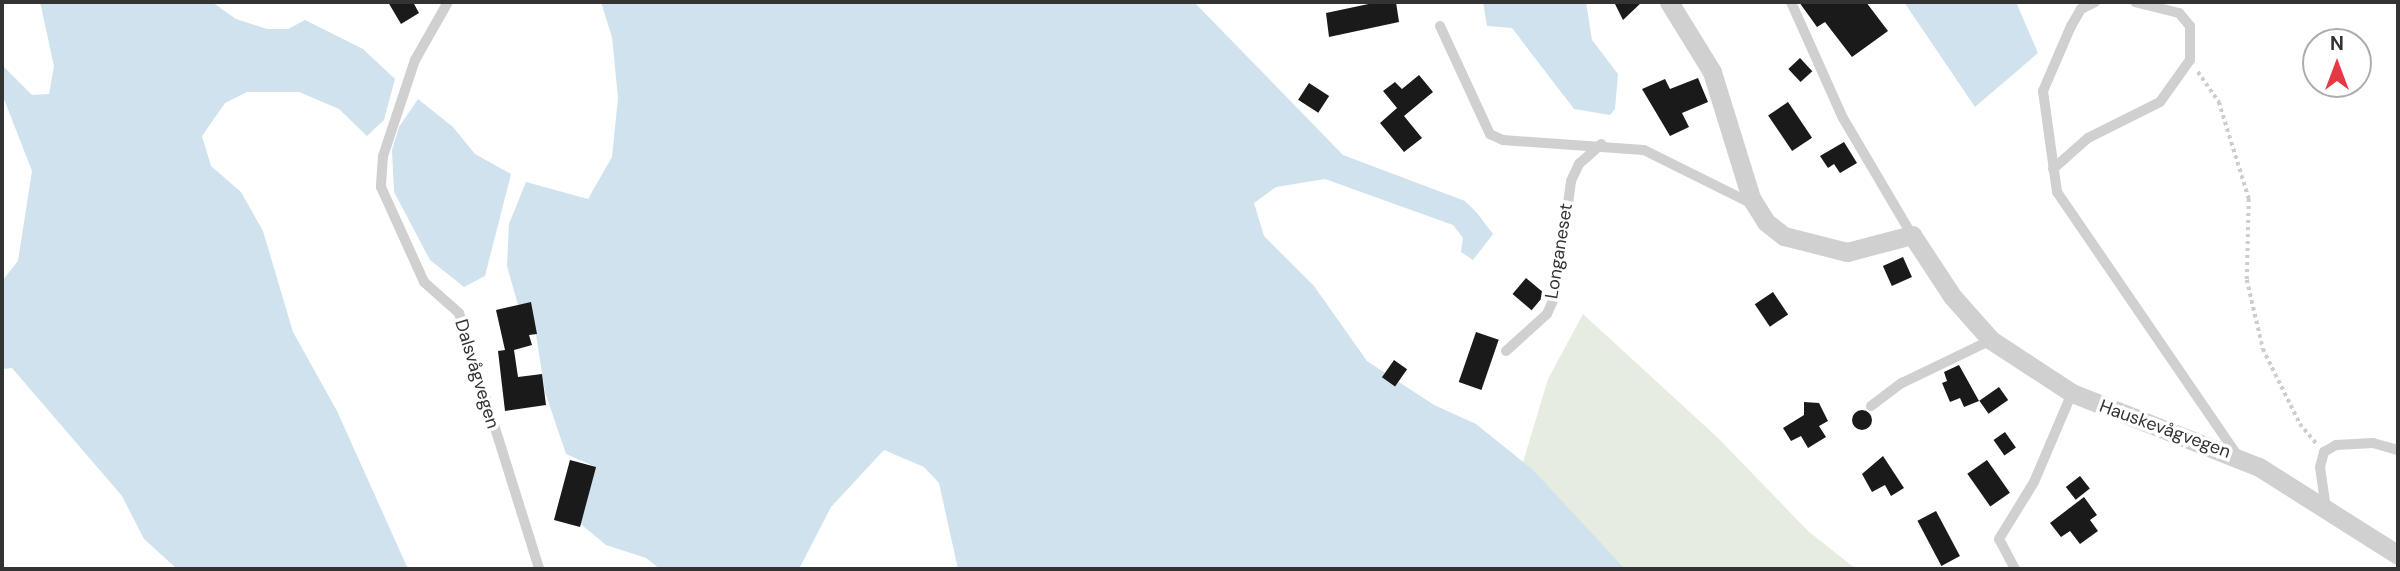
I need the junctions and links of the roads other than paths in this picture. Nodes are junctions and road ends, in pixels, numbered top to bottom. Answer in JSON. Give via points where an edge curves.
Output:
{"nodes":[{"id":1,"x":448,"y":2,"type":"edge"},
{"id":2,"x":1669,"y":2,"type":"edge"},
{"id":3,"x":1791,"y":2,"type":"edge"},
{"id":4,"x":2095,"y":2,"type":"edge"},
{"id":5,"x":2135,"y":2,"type":"edge"},
{"id":6,"x":1440,"y":26,"type":"dead end"},
{"id":7,"x":1601,"y":144,"type":"junction"},
{"id":8,"x":2053,"y":169,"type":"junction"},
{"id":9,"x":1755,"y":205,"type":"junction"},
{"id":10,"x":1912,"y":235,"type":"junction"},
{"id":11,"x":1991,"y":340,"type":"junction"},
{"id":12,"x":1506,"y":351,"type":"dead end"},
{"id":13,"x":2072,"y":393,"type":"junction"},
{"id":14,"x":1871,"y":406,"type":"dead end"},
{"id":15,"x":2398,"y":450,"type":"edge"},
{"id":16,"x":2238,"y":456,"type":"junction"},
{"id":17,"x":2327,"y":513,"type":"junction"},
{"id":18,"x":2398,"y":555,"type":"edge"},
{"id":19,"x":539,"y":569,"type":"edge"},
{"id":20,"x":2015,"y":569,"type":"edge"}],
"edges":[{"from":1,"to":19,"type":"lane","name":"Dalsvågvegen","via":[[411,72],[383,156],[381,187],[424,282],[459,313]]},
{"from":2,"to":9,"type":"street","via":[[1712,72]]},
{"from":3,"to":10,"type":"lane","name":"Hauskevågvegen","via":[[1843,118]]},
{"from":4,"to":8,"type":"lane","via":[[2081,9],[2071,26],[2043,91]]},
{"from":5,"to":8,"type":"lane","via":[[2179,13],[2190,26],[2190,61],[2160,102],[2088,138]]},
{"from":6,"to":7,"type":"lane","via":[[1490,134],[1503,140]]},
{"from":7,"to":9,"type":"lane","via":[[1644,150]]},
{"from":7,"to":12,"type":"lane","name":"Longaneset","via":[[1579,164],[1571,181],[1556,294],[1547,314]]},
{"from":8,"to":16,"type":"lane","via":[[2068,214]]},
{"from":9,"to":10,"type":"street","via":[[1784,236],[1821,249],[1857,250]]},
{"from":10,"to":11,"type":"street","name":"Hauskevågvegen","via":[[1952,296]]},
{"from":11,"to":13,"type":"street","name":"Hauskevågvegen"},
{"from":11,"to":14,"type":"lane","via":[[1902,383]]},
{"from":13,"to":16,"type":"street","name":"Hauskevågvegen"},
{"from":13,"to":20,"type":"lane","via":[[2034,482],[1999,539]]},
{"from":15,"to":17,"type":"lane","via":[[2373,443],[2336,445],[2325,452],[2320,467]]},
{"from":16,"to":17,"type":"street","name":"Hauskevågvegen"},
{"from":17,"to":18,"type":"street","name":"Hauskevågvegen"}]}
